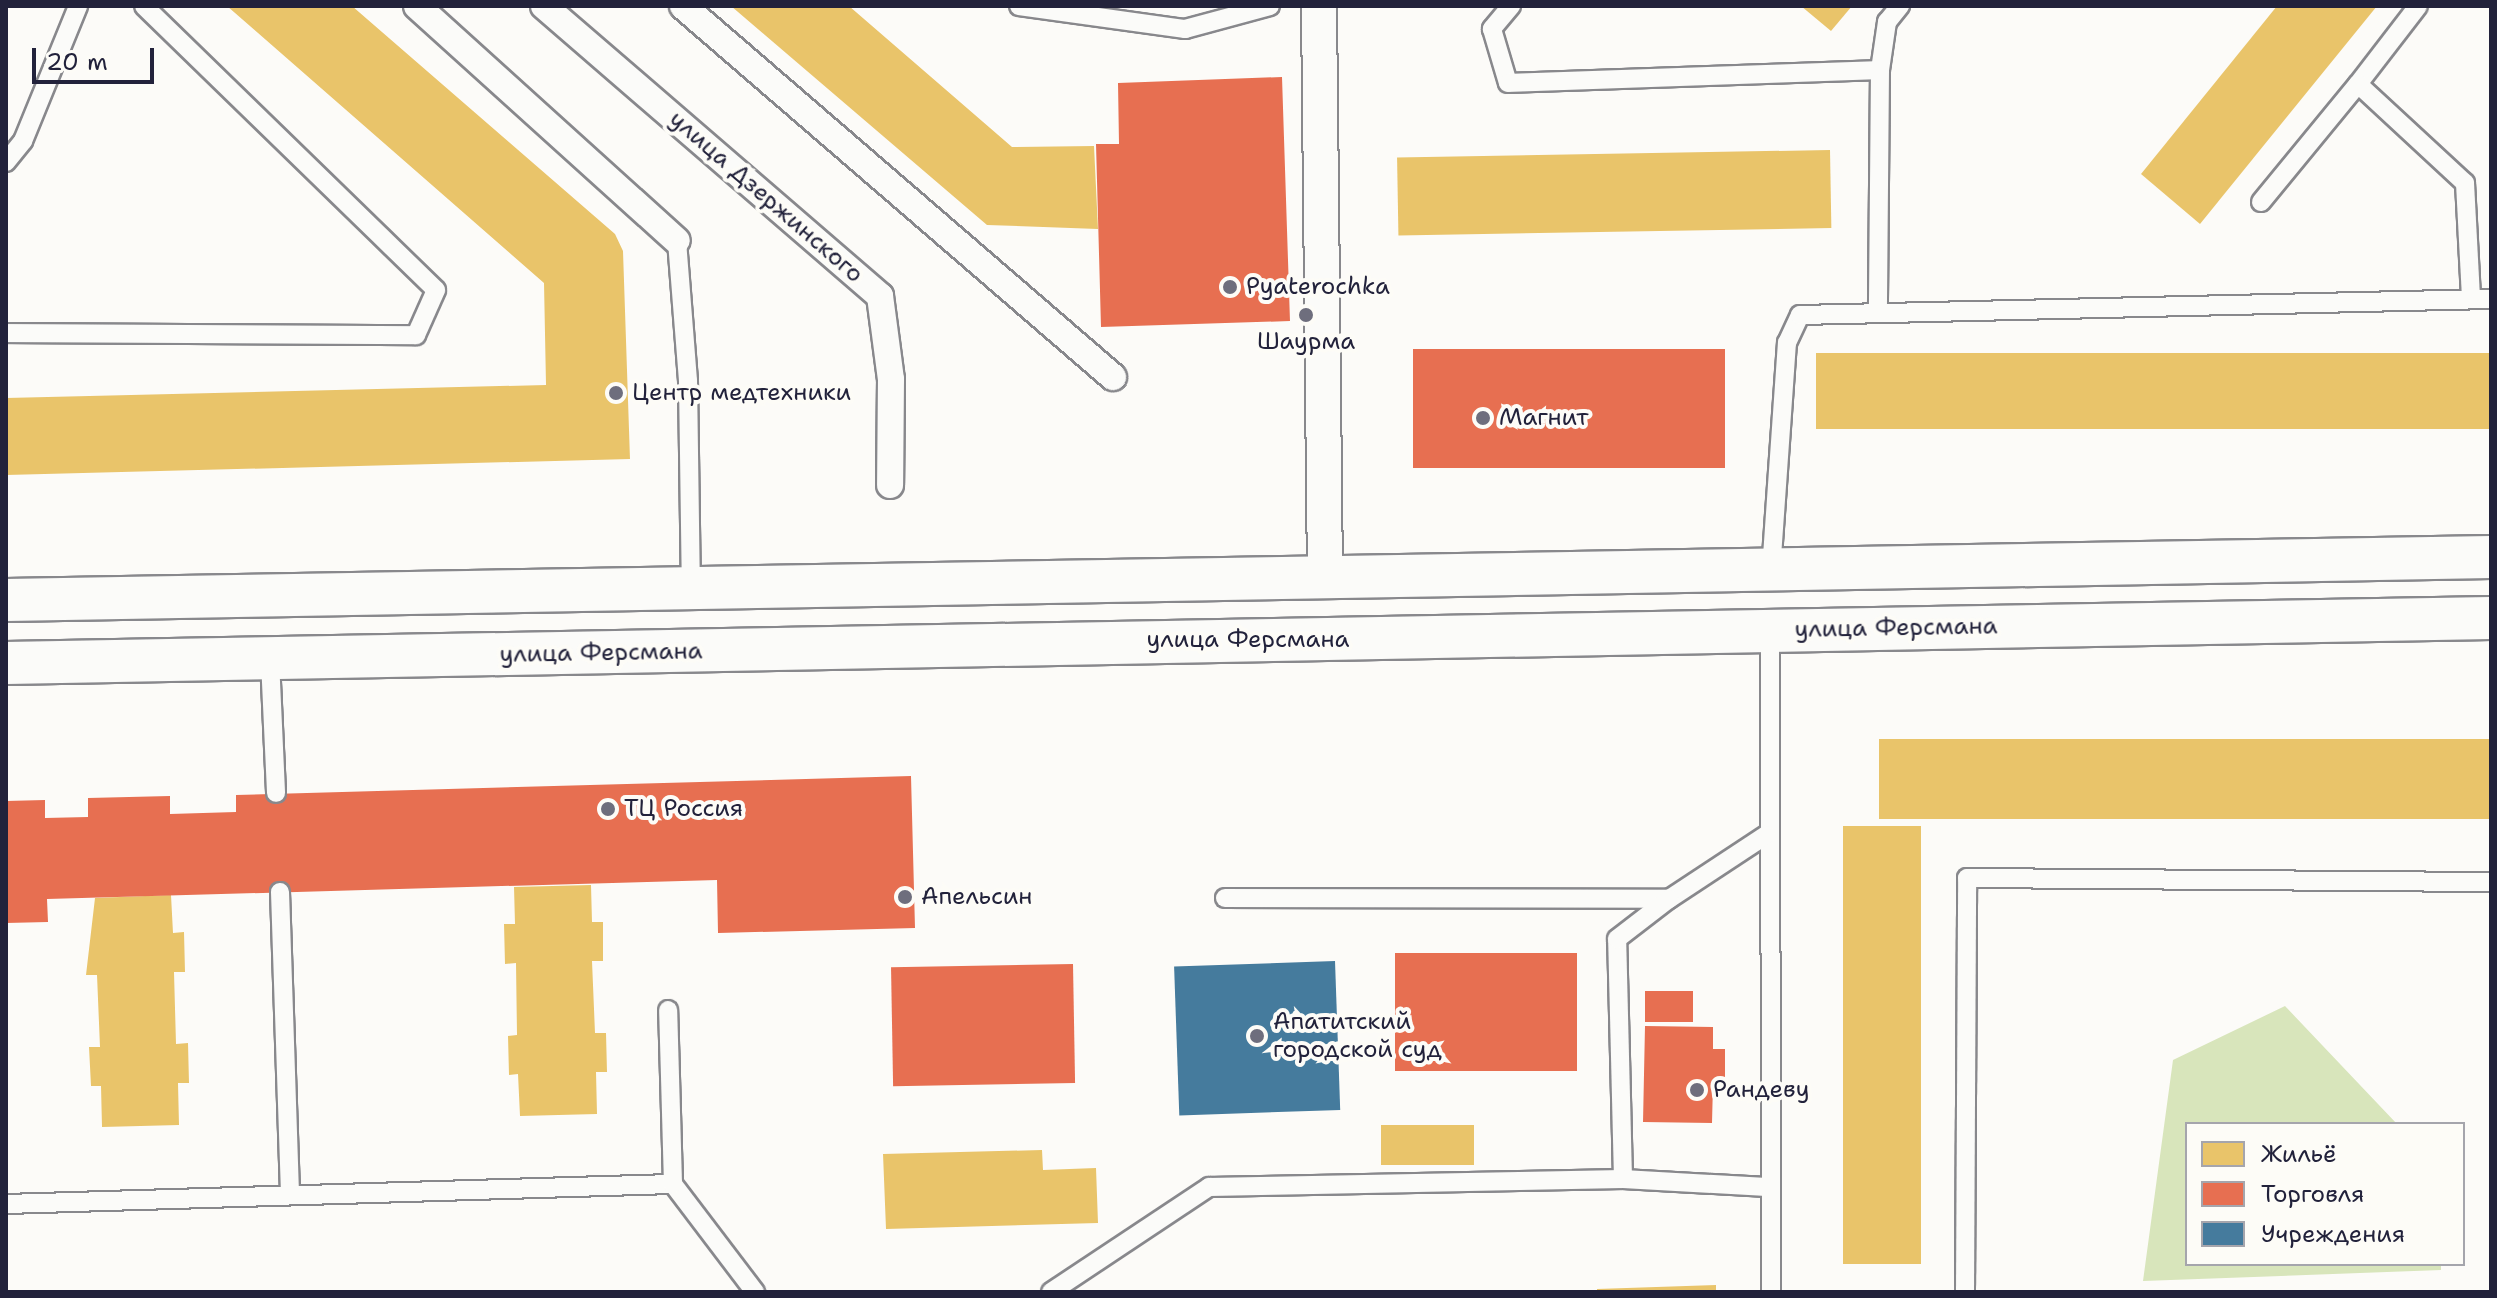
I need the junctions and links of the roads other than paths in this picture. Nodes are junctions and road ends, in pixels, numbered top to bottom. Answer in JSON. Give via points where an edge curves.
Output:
{"nodes":[{"id":1,"x":78,"y":6,"type":"edge"},
{"id":2,"x":144,"y":6,"type":"edge"},
{"id":3,"x":417,"y":6,"type":"edge"},
{"id":4,"x":544,"y":6,"type":"edge"},
{"id":5,"x":683,"y":6,"type":"edge"},
{"id":6,"x":1019,"y":6,"type":"edge"},
{"id":7,"x":1270,"y":6,"type":"edge"},
{"id":8,"x":1319,"y":6,"type":"edge"},
{"id":9,"x":1511,"y":6,"type":"edge"},
{"id":10,"x":1900,"y":6,"type":"edge"},
{"id":11,"x":2418,"y":6,"type":"edge"},
{"id":12,"x":1880,"y":70,"type":"junction"},
{"id":13,"x":2358,"y":84,"type":"junction"},
{"id":14,"x":6,"y":162,"type":"edge"},
{"id":15,"x":2261,"y":202,"type":"dead end"},
{"id":16,"x":677,"y":241,"type":"joint"},
{"id":17,"x":2471,"y":299,"type":"junction"},
{"id":18,"x":2491,"y":299,"type":"edge"},
{"id":19,"x":1878,"y":308,"type":"junction"},
{"id":20,"x":6,"y":333,"type":"edge"},
{"id":21,"x":1113,"y":377,"type":"dead end"},
{"id":22,"x":890,"y":485,"type":"dead end"},
{"id":23,"x":2491,"y":557,"type":"edge"},
{"id":24,"x":1771,"y":571,"type":"junction"},
{"id":25,"x":1325,"y":578,"type":"junction"},
{"id":26,"x":691,"y":589,"type":"junction"},
{"id":27,"x":6,"y":600,"type":"edge"},
{"id":28,"x":2491,"y":618,"type":"edge"},
{"id":29,"x":1770,"y":630,"type":"junction"},
{"id":30,"x":270,"y":660,"type":"junction"},
{"id":31,"x":6,"y":663,"type":"edge"},
{"id":32,"x":276,"y":793,"type":"dead end"},
{"id":33,"x":1766,"y":835,"type":"junction"},
{"id":34,"x":2491,"y":882,"type":"edge"},
{"id":35,"x":280,"y":892,"type":"dead end"},
{"id":36,"x":1225,"y":898,"type":"dead end"},
{"id":37,"x":1669,"y":899,"type":"junction"},
{"id":38,"x":668,"y":1010,"type":"dead end"},
{"id":39,"x":1623,"y":1179,"type":"junction"},
{"id":40,"x":673,"y":1184,"type":"junction"},
{"id":41,"x":1767,"y":1187,"type":"junction"},
{"id":42,"x":290,"y":1194,"type":"junction"},
{"id":43,"x":6,"y":1204,"type":"edge"},
{"id":44,"x":755,"y":1292,"type":"edge"},
{"id":45,"x":1051,"y":1292,"type":"edge"},
{"id":46,"x":1771,"y":1292,"type":"edge"},
{"id":47,"x":1965,"y":1292,"type":"edge"}],
"edges":[{"from":1,"to":14,"type":"lane","via":[[23,141]]},
{"from":2,"to":20,"type":"lane","via":[[436,290],[416,335]]},
{"from":3,"to":16,"type":"street"},
{"from":4,"to":22,"type":"street","name":"улица Дзержинского","via":[[880,296],[891,379]]},
{"from":5,"to":21,"type":"street"},
{"from":6,"to":7,"type":"lane","via":[[1185,29]]},
{"from":8,"to":25,"type":"street"},
{"from":9,"to":12,"type":"lane","via":[[1492,29],[1508,83]]},
{"from":10,"to":12,"type":"lane","via":[[1887,22]]},
{"from":11,"to":13,"type":"lane"},
{"from":12,"to":19,"type":"lane"},
{"from":13,"to":15,"type":"lane"},
{"from":13,"to":17,"type":"lane","via":[[2465,183]]},
{"from":16,"to":26,"type":"lane"},
{"from":17,"to":18,"type":"lane"},
{"from":17,"to":19,"type":"lane"},
{"from":19,"to":24,"type":"lane","via":[[1800,315],[1787,343]]},
{"from":23,"to":24,"type":"street"},
{"from":24,"to":25,"type":"street"},
{"from":24,"to":29,"type":"street"},
{"from":25,"to":26,"type":"street"},
{"from":26,"to":27,"type":"street"},
{"from":28,"to":29,"type":"street","name":"улица Ферсмана"},
{"from":29,"to":30,"type":"street","name":"улица Ферсмана"},
{"from":29,"to":33,"type":"lane"},
{"from":30,"to":31,"type":"street","name":"улица Ферсмана"},
{"from":30,"to":32,"type":"lane"},
{"from":33,"to":37,"type":"lane"},
{"from":33,"to":41,"type":"lane"},
{"from":34,"to":47,"type":"lane","via":[[1967,878]]},
{"from":35,"to":42,"type":"lane"},
{"from":36,"to":37,"type":"lane"},
{"from":37,"to":39,"type":"lane","via":[[1617,939]]},
{"from":38,"to":40,"type":"lane"},
{"from":39,"to":41,"type":"lane"},
{"from":39,"to":45,"type":"lane","via":[[1209,1187]]},
{"from":40,"to":42,"type":"lane"},
{"from":40,"to":44,"type":"lane"},
{"from":41,"to":46,"type":"lane"},
{"from":42,"to":43,"type":"lane"}]}
